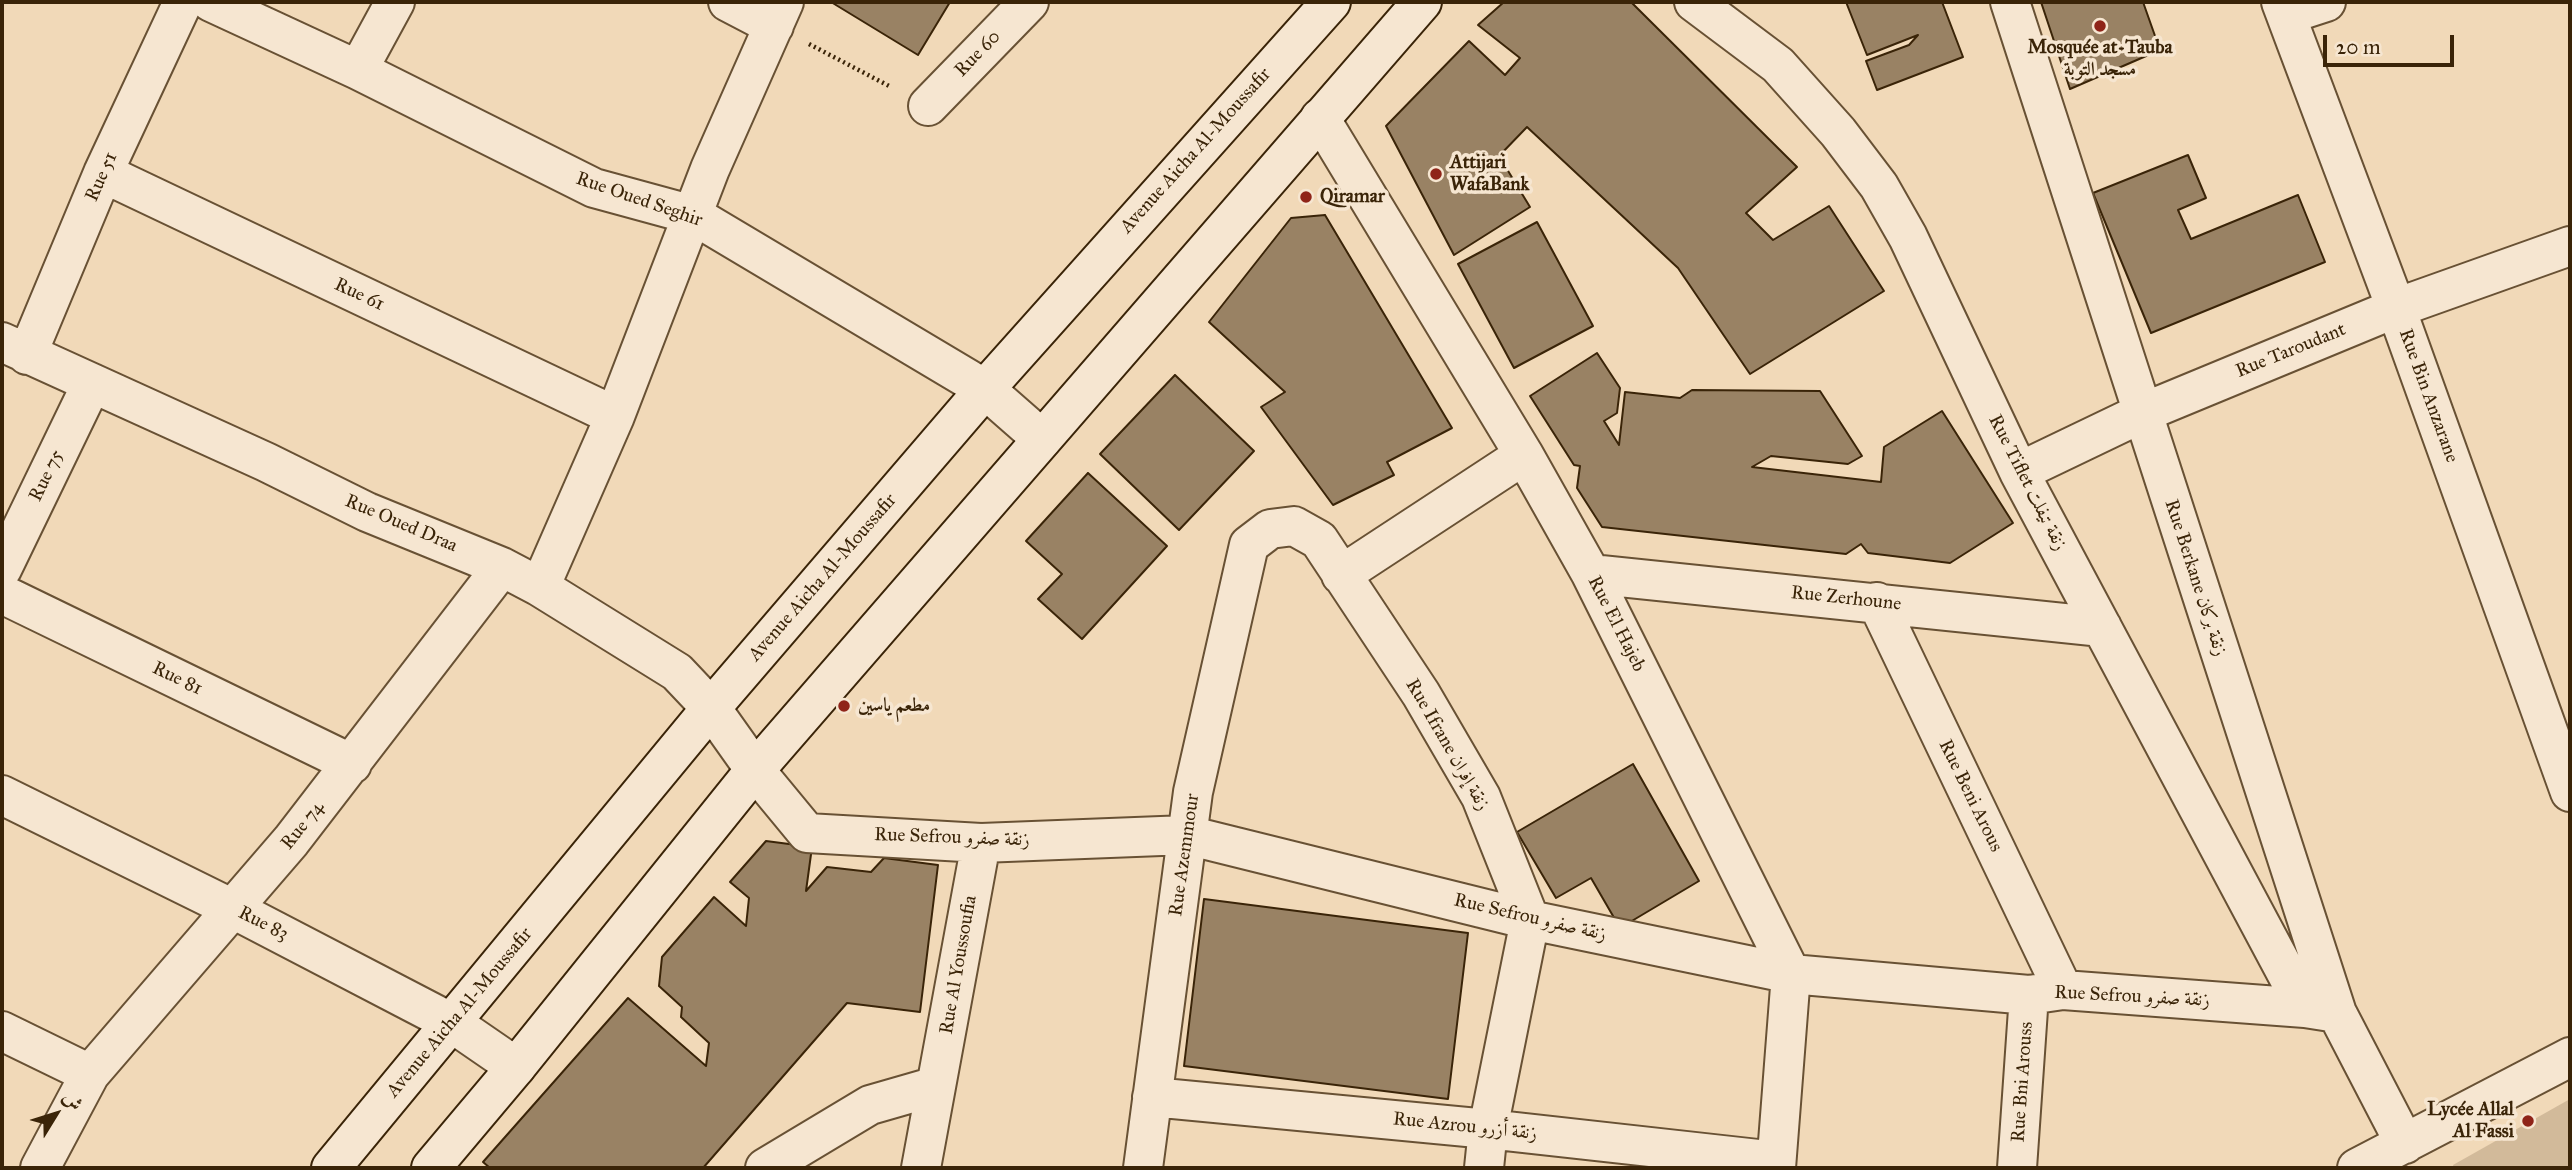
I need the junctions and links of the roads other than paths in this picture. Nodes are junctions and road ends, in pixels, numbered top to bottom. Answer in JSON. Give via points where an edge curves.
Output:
{"nodes":[{"id":1,"x":183,"y":2,"type":"edge"},
{"id":2,"x":211,"y":2,"type":"edge"},
{"id":3,"x":395,"y":2,"type":"edge"},
{"id":4,"x":728,"y":2,"type":"edge"},
{"id":5,"x":1029,"y":2,"type":"edge"},
{"id":6,"x":1331,"y":2,"type":"edge"},
{"id":7,"x":1422,"y":2,"type":"edge"},
{"id":8,"x":1695,"y":2,"type":"edge"},
{"id":9,"x":2010,"y":2,"type":"edge"},
{"id":10,"x":2326,"y":2,"type":"edge"},
{"id":11,"x":2283,"y":8,"type":"edge"},
{"id":12,"x":779,"y":14,"type":"edge"},
{"id":13,"x":358,"y":70,"type":"junction"},
{"id":14,"x":928,"y":106,"type":"road end"},
{"id":15,"x":1320,"y":118,"type":"junction"},
{"id":16,"x":103,"y":173,"type":"junction"},
{"id":17,"x":694,"y":215,"type":"junction"},
{"id":18,"x":2570,"y":246,"type":"edge"},
{"id":19,"x":2396,"y":308,"type":"junction"},
{"id":20,"x":15,"y":349,"type":"edge"},
{"id":21,"x":92,"y":383,"type":"junction"},
{"id":22,"x":985,"y":389,"type":"junction"},
{"id":23,"x":2141,"y":413,"type":"junction"},
{"id":24,"x":615,"y":416,"type":"junction"},
{"id":25,"x":1042,"y":439,"type":"junction"},
{"id":26,"x":1524,"y":455,"type":"junction"},
{"id":27,"x":2019,"y":472,"type":"junction"},
{"id":28,"x":1249,"y":545,"type":"joint"},
{"id":29,"x":502,"y":567,"type":"junction"},
{"id":30,"x":2,"y":569,"type":"edge"},
{"id":31,"x":1591,"y":574,"type":"junction"},
{"id":32,"x":1341,"y":575,"type":"junction"},
{"id":33,"x":540,"y":587,"type":"junction"},
{"id":34,"x":2,"y":594,"type":"edge"},
{"id":35,"x":1877,"y":602,"type":"junction"},
{"id":36,"x":2102,"y":627,"type":"junction"},
{"id":37,"x":712,"y":708,"type":"junction"},
{"id":38,"x":352,"y":764,"type":"junction"},
{"id":39,"x":755,"y":770,"type":"junction"},
{"id":40,"x":2570,"y":792,"type":"edge"},
{"id":41,"x":2,"y":795,"type":"edge"},
{"id":42,"x":1187,"y":835,"type":"junction"},
{"id":43,"x":981,"y":843,"type":"junction"},
{"id":44,"x":233,"y":909,"type":"junction"},
{"id":45,"x":1530,"y":920,"type":"junction"},
{"id":46,"x":1791,"y":974,"type":"junction"},
{"id":47,"x":2046,"y":992,"type":"junction"},
{"id":48,"x":2321,"y":1011,"type":"junction"},
{"id":49,"x":452,"y":1023,"type":"junction"},
{"id":50,"x":2,"y":1031,"type":"edge"},
{"id":51,"x":2570,"y":1057,"type":"edge"},
{"id":52,"x":516,"y":1067,"type":"junction"},
{"id":53,"x":90,"y":1074,"type":"junction"},
{"id":54,"x":936,"y":1086,"type":"junction"},
{"id":55,"x":1152,"y":1097,"type":"junction"},
{"id":56,"x":1488,"y":1129,"type":"junction"},
{"id":57,"x":2405,"y":1144,"type":"junction"},
{"id":58,"x":1776,"y":1165,"type":"edge"},
{"id":59,"x":40,"y":1168,"type":"edge"},
{"id":60,"x":331,"y":1168,"type":"edge"},
{"id":61,"x":431,"y":1168,"type":"edge"},
{"id":62,"x":765,"y":1168,"type":"edge"},
{"id":63,"x":921,"y":1168,"type":"edge"},
{"id":64,"x":1143,"y":1168,"type":"edge"},
{"id":65,"x":1484,"y":1168,"type":"edge"},
{"id":66,"x":2017,"y":1168,"type":"edge"},
{"id":67,"x":2357,"y":1168,"type":"edge"}],
"edges":[{"from":1,"to":16,"type":"street","name":"Rue 51"},
{"from":2,"to":13,"type":"street","name":"Rue Oued Seghir"},
{"from":3,"to":13,"type":"street"},
{"from":4,"to":12,"type":"street"},
{"from":5,"to":14,"type":"street","name":"Rue 60"},
{"from":6,"to":22,"type":"street","name":"Avenue Aicha Al-Moussafir"},
{"from":7,"to":15,"type":"street"},
{"from":8,"to":27,"type":"street","name":"Rue Tiflet زنقة تيفلت","via":[[1778,65],[1879,186],[1908,237]]},
{"from":9,"to":23,"type":"street","name":"Rue Berkane زنقة بركان"},
{"from":10,"to":11,"type":"street"},
{"from":11,"to":19,"type":"street","name":"Rue Bin Anzarane"},
{"from":12,"to":17,"type":"street"},
{"from":13,"to":17,"type":"street","name":"Rue Oued Seghir","via":[[594,188]]},
{"from":15,"to":25,"type":"street"},
{"from":15,"to":26,"type":"street","name":"Rue El Hajeb"},
{"from":16,"to":20,"type":"street","name":"Rue 51"},
{"from":16,"to":24,"type":"street","name":"Rue 61"},
{"from":17,"to":22,"type":"street","name":"Rue Oued Seghir"},
{"from":17,"to":24,"type":"street"},
{"from":18,"to":19,"type":"street","name":"Rue Taroudant"},
{"from":19,"to":23,"type":"street","name":"Rue Taroudant"},
{"from":19,"to":40,"type":"street","name":"Rue Bin Anzarane"},
{"from":20,"to":21,"type":"street","name":"Rue Oued Draa"},
{"from":21,"to":29,"type":"street","name":"Rue Oued Draa","via":[[367,512]]},
{"from":21,"to":30,"type":"street","name":"Rue 75"},
{"from":22,"to":25,"type":"street","name":"Rue Oued Seghir"},
{"from":22,"to":37,"type":"street","name":"Avenue Aicha Al-Moussafir"},
{"from":23,"to":27,"type":"street","name":"Rue Taroudant"},
{"from":23,"to":48,"type":"street","name":"Rue Berkane زنقة بركان"},
{"from":24,"to":33,"type":"street"},
{"from":25,"to":39,"type":"street"},
{"from":26,"to":31,"type":"street","name":"Rue El Hajeb"},
{"from":26,"to":32,"type":"street"},
{"from":27,"to":36,"type":"street","name":"Rue Tiflet زنقة تيفلت"},
{"from":28,"to":32,"type":"street","name":"Rue Ifrane زنقة إفران","via":[[1270,529],[1294,526],[1319,540]]},
{"from":28,"to":42,"type":"street","name":"Rue Azemmour"},
{"from":29,"to":33,"type":"street","name":"Rue Oued Draa"},
{"from":29,"to":38,"type":"street","name":"Rue 74"},
{"from":31,"to":35,"type":"street","name":"Rue Zerhoune"},
{"from":31,"to":46,"type":"street","name":"Rue El Hajeb"},
{"from":32,"to":45,"type":"street","name":"Rue Ifrane زنقة إفران","via":[[1421,694],[1480,797]]},
{"from":33,"to":37,"type":"street","name":"Rue Oued Draa","via":[[677,672]]},
{"from":34,"to":38,"type":"street","name":"Rue 81"},
{"from":35,"to":36,"type":"street","name":"Rue Zerhoune"},
{"from":35,"to":47,"type":"street","name":"Rue Beni Arous"},
{"from":36,"to":48,"type":"street","name":"Rue Tiflet زنقة تيفلت"},
{"from":37,"to":39,"type":"street","name":"Rue Oued Draa"},
{"from":37,"to":49,"type":"street","name":"Avenue Aicha Al-Moussafir"},
{"from":38,"to":44,"type":"street","name":"Rue 74"},
{"from":39,"to":43,"type":"street","name":"Rue Sefrou زنقة صفرو","via":[[807,832]]},
{"from":39,"to":52,"type":"street"},
{"from":41,"to":44,"type":"street","name":"Rue 83"},
{"from":42,"to":43,"type":"street","name":"Rue Sefrou زنقة صفرو"},
{"from":42,"to":45,"type":"street","name":"Rue Sefrou زنقة صفرو"},
{"from":42,"to":55,"type":"street","name":"Rue Azemmour"},
{"from":43,"to":54,"type":"street","name":"Rue Al Youssoufia"},
{"from":44,"to":49,"type":"street","name":"Rue 83"},
{"from":44,"to":53,"type":"street","name":"Rue 74"},
{"from":45,"to":46,"type":"street","name":"Rue Sefrou زنقة صفرو"},
{"from":45,"to":56,"type":"street"},
{"from":46,"to":47,"type":"street","name":"Rue Sefrou زنقة صفرو"},
{"from":46,"to":58,"type":"street"},
{"from":47,"to":48,"type":"street","name":"Rue Sefrou زنقة صفرو"},
{"from":47,"to":66,"type":"street","name":"Rue Bni Arouss"},
{"from":48,"to":57,"type":"street","name":"Rue Berkane زنقة بركان"},
{"from":49,"to":52,"type":"street","name":"Rue 83"},
{"from":49,"to":60,"type":"street","name":"Avenue Aicha Al-Moussafir"},
{"from":50,"to":53,"type":"street"},
{"from":51,"to":57,"type":"street"},
{"from":52,"to":61,"type":"street"},
{"from":53,"to":59,"type":"street","name":"Rue 74"},
{"from":54,"to":62,"type":"street","via":[[870,1105]]},
{"from":54,"to":63,"type":"street","name":"Rue Al Youssoufia"},
{"from":55,"to":56,"type":"street","name":"Rue Azrou زنقة أزرو"},
{"from":55,"to":64,"type":"street","name":"Rue Azemmour"},
{"from":56,"to":58,"type":"street","name":"Rue Azrou زنقة أزرو"},
{"from":56,"to":65,"type":"street"},
{"from":57,"to":67,"type":"street"}]}
